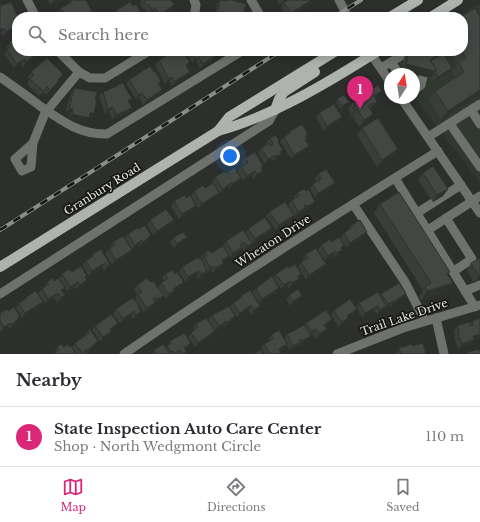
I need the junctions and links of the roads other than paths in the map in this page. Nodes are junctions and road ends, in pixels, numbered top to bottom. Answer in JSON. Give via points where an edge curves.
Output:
{"nodes":[{"id":1,"x":27,"y":0,"type":"edge"},
{"id":2,"x":194,"y":0,"type":"edge"},
{"id":3,"x":251,"y":0,"type":"edge"},
{"id":4,"x":339,"y":0,"type":"edge"},
{"id":5,"x":418,"y":0,"type":"edge"},
{"id":6,"x":458,"y":0,"type":"edge"},
{"id":7,"x":33,"y":12,"type":"edge"},
{"id":8,"x":195,"y":12,"type":"edge"},
{"id":9,"x":258,"y":12,"type":"edge"},
{"id":10,"x":345,"y":12,"type":"edge"},
{"id":11,"x":398,"y":12,"type":"edge"},
{"id":12,"x":439,"y":12,"type":"edge"},
{"id":13,"x":63,"y":56,"type":"edge"},
{"id":14,"x":141,"y":56,"type":"edge"},
{"id":15,"x":234,"y":56,"type":"edge"},
{"id":16,"x":329,"y":56,"type":"edge"},
{"id":17,"x":366,"y":56,"type":"edge"},
{"id":18,"x":375,"y":56,"type":"edge"},
{"id":19,"x":393,"y":57,"type":"edge"},
{"id":20,"x":326,"y":58,"type":"junction"},
{"id":21,"x":380,"y":68,"type":"junction"},
{"id":22,"x":397,"y":68,"type":"edge"},
{"id":23,"x":77,"y":70,"type":"junction"},
{"id":24,"x":384,"y":74,"type":"edge"},
{"id":25,"x":423,"y":76,"type":"dead end"},
{"id":26,"x":0,"y":77,"type":"edge"},
{"id":27,"x":420,"y":86,"type":"edge"},
{"id":28,"x":405,"y":104,"type":"edge"},
{"id":29,"x":480,"y":104,"type":"edge"},
{"id":30,"x":47,"y":110,"type":"junction"},
{"id":31,"x":275,"y":110,"type":"junction"},
{"id":32,"x":471,"y":110,"type":"junction"},
{"id":33,"x":450,"y":124,"type":"junction"},
{"id":34,"x":480,"y":124,"type":"edge"},
{"id":35,"x":218,"y":130,"type":"junction"},
{"id":36,"x":428,"y":137,"type":"junction"},
{"id":37,"x":33,"y":143,"type":"dead end"},
{"id":38,"x":438,"y":151,"type":"junction"},
{"id":39,"x":480,"y":167,"type":"edge"},
{"id":40,"x":395,"y":178,"type":"junction"},
{"id":41,"x":461,"y":185,"type":"junction"},
{"id":42,"x":480,"y":196,"type":"edge"},
{"id":43,"x":472,"y":201,"type":"junction"},
{"id":44,"x":353,"y":204,"type":"junction"},
{"id":45,"x":417,"y":213,"type":"junction"},
{"id":46,"x":480,"y":213,"type":"edge"},
{"id":47,"x":446,"y":218,"type":"junction"},
{"id":48,"x":428,"y":230,"type":"junction"},
{"id":49,"x":0,"y":267,"type":"edge"},
{"id":50,"x":454,"y":272,"type":"junction"},
{"id":51,"x":480,"y":285,"type":"edge"},
{"id":52,"x":465,"y":291,"type":"junction"},
{"id":53,"x":0,"y":294,"type":"edge"},
{"id":54,"x":478,"y":306,"type":"edge"},
{"id":55,"x":436,"y":318,"type":"junction"},
{"id":56,"x":425,"y":321,"type":"junction"},
{"id":57,"x":124,"y":354,"type":"edge"},
{"id":58,"x":337,"y":354,"type":"edge"},
{"id":59,"x":444,"y":354,"type":"edge"}],
"edges":[{"from":1,"to":7,"type":"street"},
{"from":2,"to":8,"type":"street"},
{"from":3,"to":9,"type":"street"},
{"from":4,"to":10,"type":"street"},
{"from":5,"to":11,"type":"main road"},
{"from":6,"to":12,"type":"main road"},
{"from":13,"to":23,"type":"street"},
{"from":14,"to":23,"type":"street","via":[[105,78],[90,78]]},
{"from":15,"to":30,"type":"street","via":[[107,134],[82,130]]},
{"from":16,"to":20,"type":"main road","name":"Granbury Road"},
{"from":17,"to":31,"type":"main road","name":"Granbury Road"},
{"from":18,"to":21,"type":"street"},
{"from":19,"to":21,"type":"street"},
{"from":19,"to":22,"type":"street"},
{"from":20,"to":31,"type":"main road","via":[[312,74],[284,92]]},
{"from":20,"to":35,"type":"main road","name":"Granbury Road","via":[[229,117]]},
{"from":21,"to":24,"type":"street"},
{"from":23,"to":30,"type":"street"},
{"from":25,"to":27,"type":"street"},
{"from":26,"to":30,"type":"street"},
{"from":28,"to":36,"type":"street"},
{"from":29,"to":32,"type":"street"},
{"from":30,"to":37,"type":"street"},
{"from":31,"to":35,"type":"main road","name":"Granbury Road"},
{"from":31,"to":53,"type":"street","via":[[269,121]]},
{"from":32,"to":33,"type":"street"},
{"from":32,"to":34,"type":"street"},
{"from":33,"to":36,"type":"street"},
{"from":33,"to":39,"type":"street"},
{"from":35,"to":49,"type":"main road","name":"Granbury Road"},
{"from":36,"to":38,"type":"street"},
{"from":38,"to":40,"type":"street","name":"Wheaton Drive"},
{"from":38,"to":41,"type":"street"},
{"from":40,"to":44,"type":"street","name":"Wheaton Drive"},
{"from":40,"to":45,"type":"street"},
{"from":41,"to":43,"type":"street"},
{"from":41,"to":45,"type":"street"},
{"from":42,"to":43,"type":"street"},
{"from":43,"to":46,"type":"street"},
{"from":43,"to":47,"type":"street"},
{"from":44,"to":56,"type":"street","via":[[405,282]]},
{"from":44,"to":57,"type":"street","name":"Wheaton Drive"},
{"from":45,"to":48,"type":"street"},
{"from":47,"to":48,"type":"street"},
{"from":47,"to":50,"type":"street","via":[[472,259]]},
{"from":48,"to":50,"type":"street"},
{"from":50,"to":52,"type":"street"},
{"from":51,"to":52,"type":"street"},
{"from":52,"to":54,"type":"street"},
{"from":54,"to":55,"type":"street","name":"Trail Lake Drive"},
{"from":55,"to":56,"type":"street","name":"Trail Lake Drive"},
{"from":55,"to":59,"type":"street"},
{"from":56,"to":58,"type":"street","name":"Trail Lake Drive"}]}
